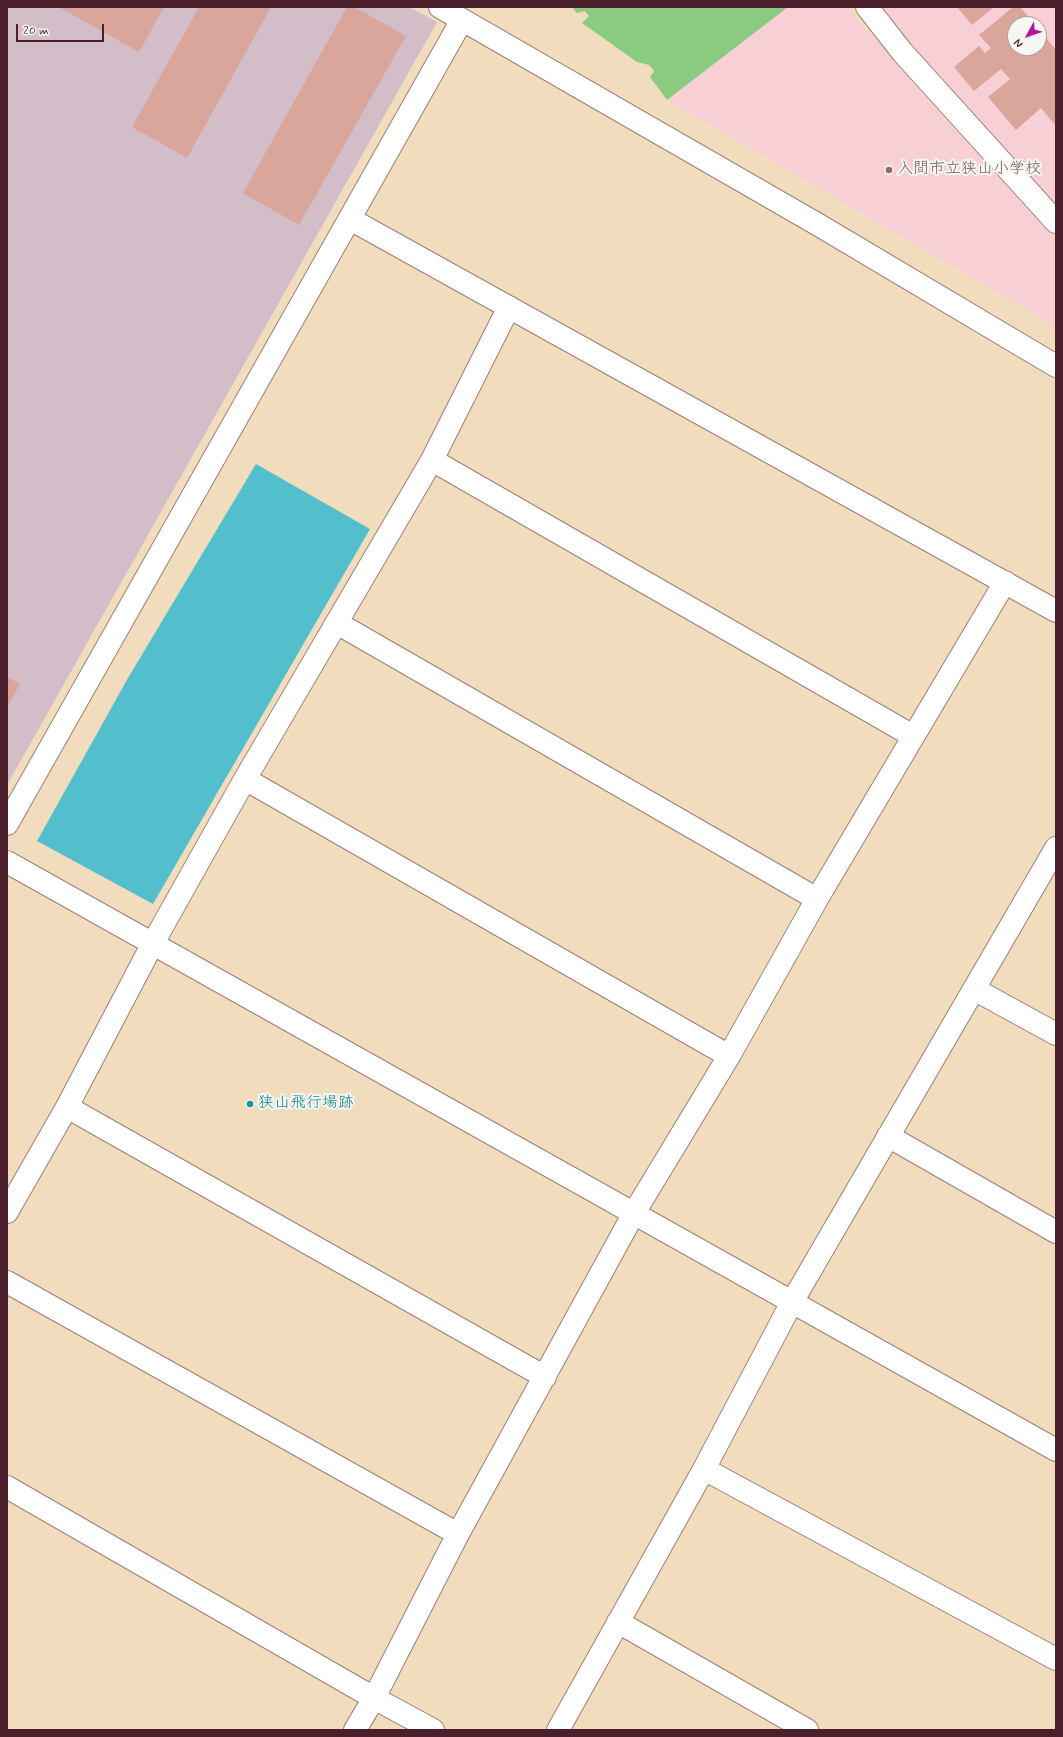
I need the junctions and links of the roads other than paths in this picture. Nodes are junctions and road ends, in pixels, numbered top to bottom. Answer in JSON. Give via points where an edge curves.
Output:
{"nodes":[{"id":1,"x":440,"y":7,"type":"edge"},
{"id":2,"x":867,"y":7,"type":"edge"},
{"id":3,"x":462,"y":20,"type":"junction"},
{"id":4,"x":350,"y":219,"type":"junction"},
{"id":5,"x":1056,"y":222,"type":"edge"},
{"id":6,"x":509,"y":307,"type":"junction"},
{"id":7,"x":1056,"y":366,"type":"edge"},
{"id":8,"x":432,"y":460,"type":"junction"},
{"id":9,"x":1005,"y":582,"type":"junction"},
{"id":10,"x":1056,"y":611,"type":"edge"},
{"id":11,"x":337,"y":623,"type":"junction"},
{"id":12,"x":913,"y":736,"type":"junction"},
{"id":13,"x":245,"y":779,"type":"junction"},
{"id":14,"x":7,"y":824,"type":"edge"},
{"id":15,"x":1056,"y":848,"type":"edge"},
{"id":16,"x":7,"y":862,"type":"edge"},
{"id":17,"x":817,"y":899,"type":"junction"},
{"id":18,"x":153,"y":943,"type":"junction"},
{"id":19,"x":974,"y":989,"type":"junction"},
{"id":20,"x":1056,"y":1034,"type":"edge"},
{"id":21,"x":730,"y":1056,"type":"junction"},
{"id":22,"x":67,"y":1107,"type":"junction"},
{"id":23,"x":888,"y":1136,"type":"junction"},
{"id":24,"x":7,"y":1212,"type":"edge"},
{"id":25,"x":634,"y":1213,"type":"junction"},
{"id":26,"x":1056,"y":1232,"type":"edge"},
{"id":27,"x":7,"y":1282,"type":"edge"},
{"id":28,"x":792,"y":1302,"type":"junction"},
{"id":29,"x":545,"y":1377,"type":"junction"},
{"id":30,"x":1056,"y":1450,"type":"edge"},
{"id":31,"x":704,"y":1469,"type":"junction"},
{"id":32,"x":7,"y":1487,"type":"edge"},
{"id":33,"x":458,"y":1534,"type":"junction"},
{"id":34,"x":618,"y":1622,"type":"junction"},
{"id":35,"x":1056,"y":1659,"type":"edge"},
{"id":36,"x":374,"y":1698,"type":"junction"},
{"id":37,"x":356,"y":1730,"type":"edge"},
{"id":38,"x":433,"y":1730,"type":"edge"},
{"id":39,"x":558,"y":1730,"type":"edge"},
{"id":40,"x":807,"y":1730,"type":"edge"}],
"edges":[{"from":1,"to":3,"type":"street"},
{"from":2,"to":5,"type":"street","via":[[903,53]]},
{"from":3,"to":4,"type":"street"},
{"from":3,"to":7,"type":"street","via":[[817,224]]},
{"from":4,"to":6,"type":"street"},
{"from":4,"to":14,"type":"street"},
{"from":6,"to":8,"type":"street"},
{"from":6,"to":9,"type":"street"},
{"from":8,"to":11,"type":"street"},
{"from":8,"to":12,"type":"street"},
{"from":9,"to":10,"type":"street"},
{"from":9,"to":12,"type":"street"},
{"from":11,"to":13,"type":"street"},
{"from":11,"to":17,"type":"street"},
{"from":12,"to":17,"type":"street"},
{"from":13,"to":18,"type":"street"},
{"from":13,"to":21,"type":"street"},
{"from":15,"to":19,"type":"street"},
{"from":16,"to":18,"type":"street"},
{"from":17,"to":21,"type":"street"},
{"from":18,"to":22,"type":"street"},
{"from":18,"to":25,"type":"street"},
{"from":19,"to":20,"type":"street"},
{"from":19,"to":23,"type":"street"},
{"from":21,"to":25,"type":"street"},
{"from":22,"to":24,"type":"street"},
{"from":22,"to":29,"type":"street"},
{"from":23,"to":26,"type":"street"},
{"from":23,"to":28,"type":"street"},
{"from":25,"to":28,"type":"street"},
{"from":25,"to":29,"type":"street"},
{"from":27,"to":33,"type":"street"},
{"from":28,"to":30,"type":"street"},
{"from":28,"to":31,"type":"street"},
{"from":29,"to":33,"type":"street"},
{"from":31,"to":34,"type":"street"},
{"from":31,"to":35,"type":"street"},
{"from":32,"to":36,"type":"street"},
{"from":33,"to":36,"type":"street"},
{"from":34,"to":39,"type":"street"},
{"from":34,"to":40,"type":"street"},
{"from":36,"to":37,"type":"street"},
{"from":36,"to":38,"type":"street"}]}
